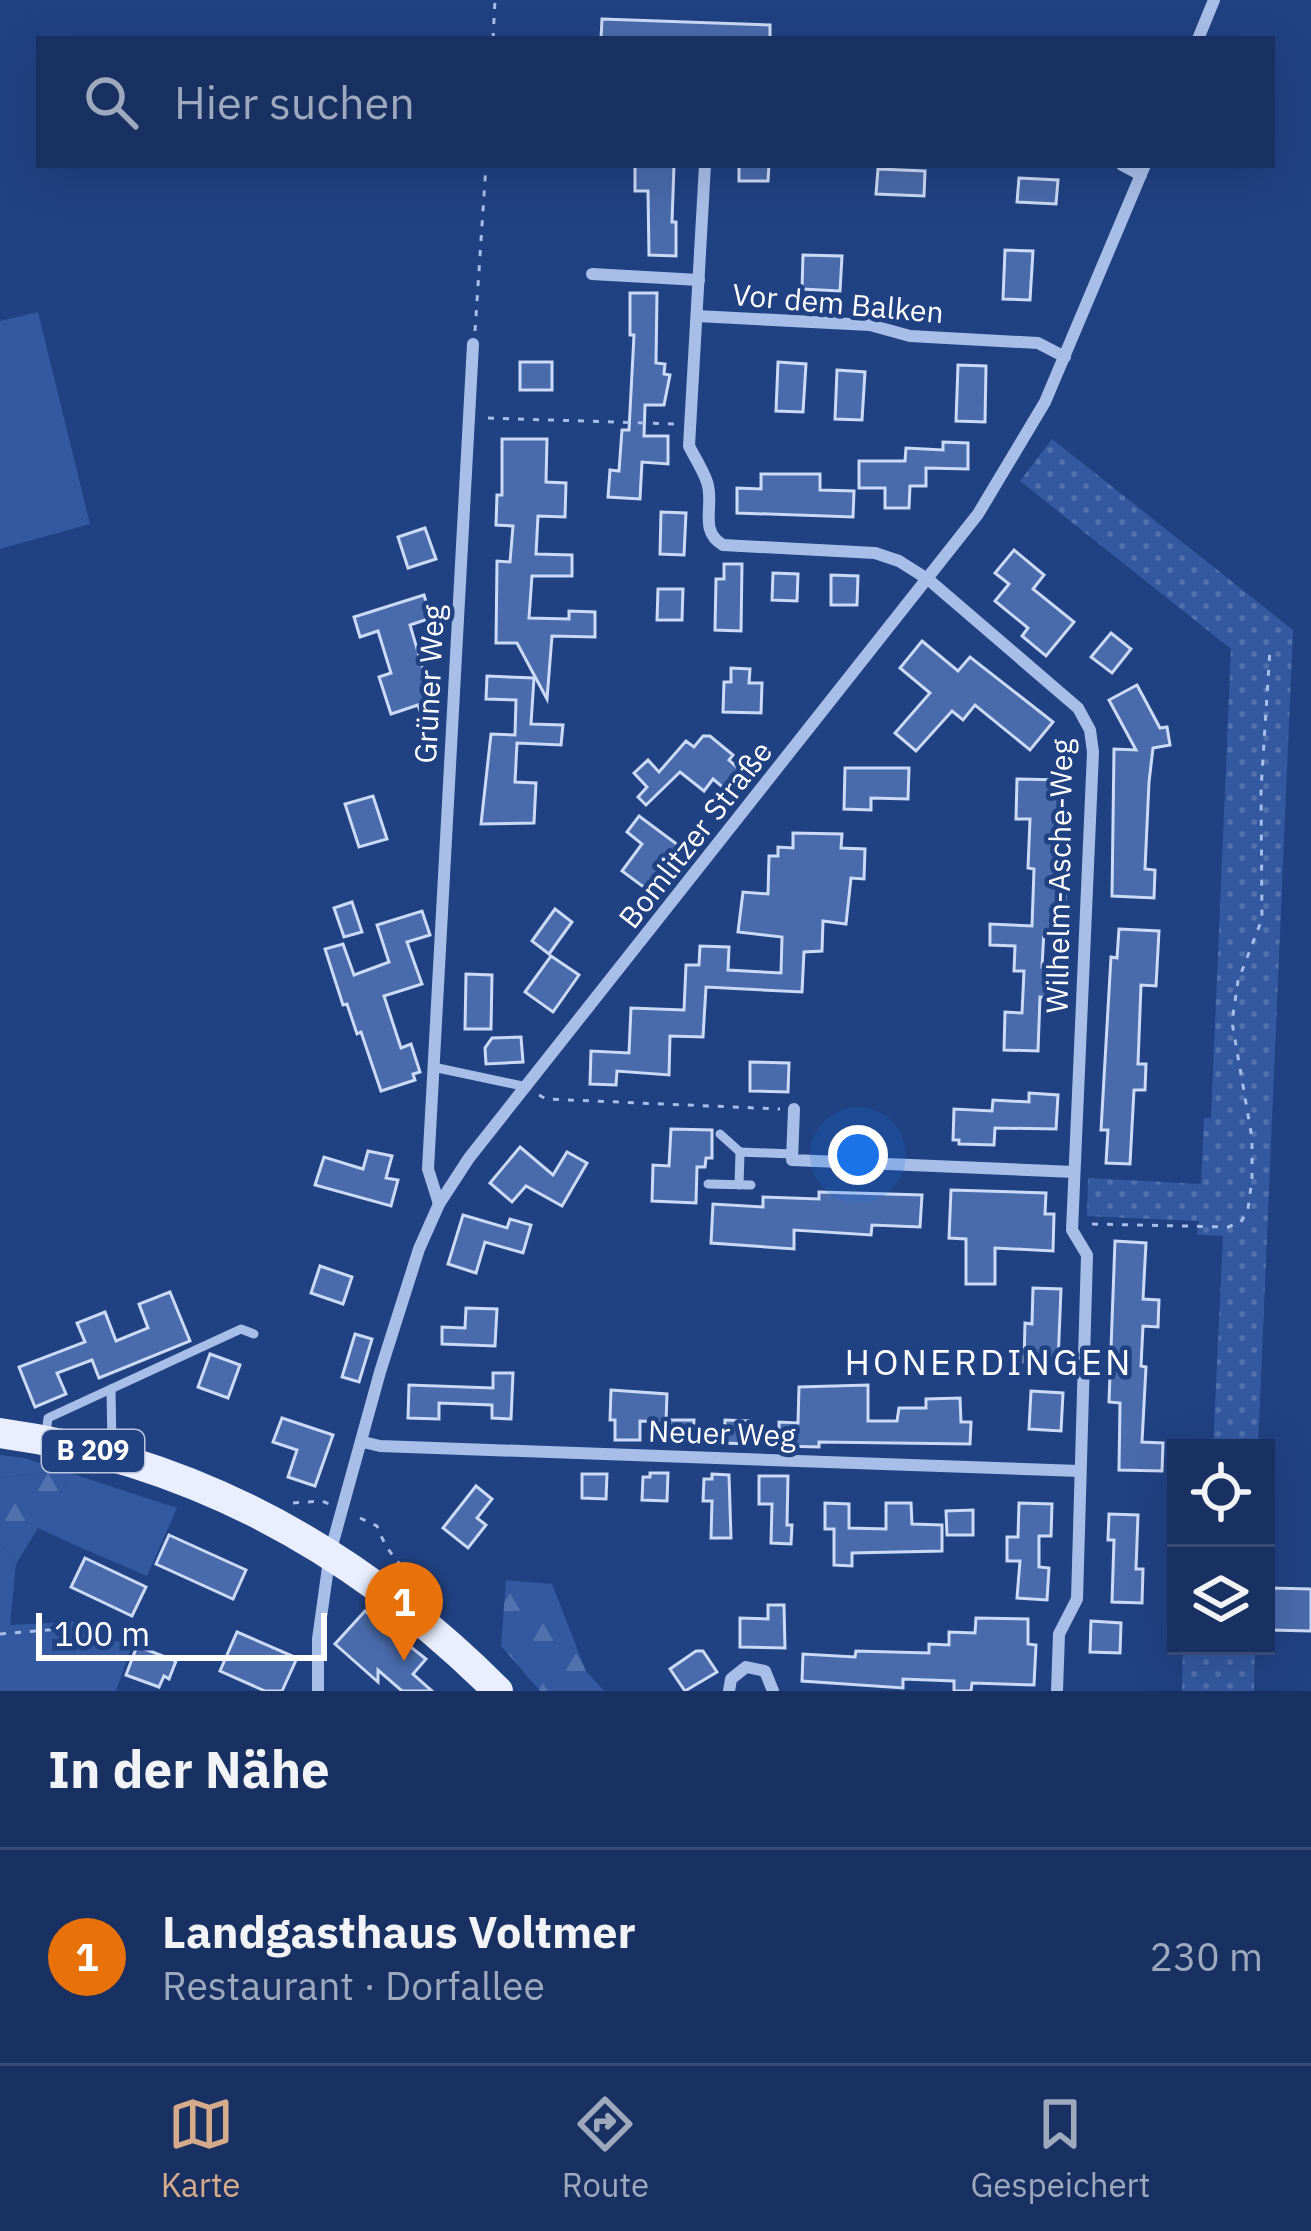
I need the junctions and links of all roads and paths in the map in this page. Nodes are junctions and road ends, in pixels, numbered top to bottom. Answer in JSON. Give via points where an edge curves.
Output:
{"nodes":[{"id":1,"x":495,"y":0,"type":"edge"},
{"id":2,"x":1214,"y":0,"type":"edge"},
{"id":3,"x":493,"y":36,"type":"edge"},
{"id":4,"x":1199,"y":36,"type":"edge"},
{"id":5,"x":486,"y":168,"type":"edge"},
{"id":6,"x":705,"y":168,"type":"edge"},
{"id":7,"x":1143,"y":170,"type":"edge"},
{"id":8,"x":592,"y":274,"type":"dead end"},
{"id":9,"x":698,"y":280,"type":"junction"},
{"id":10,"x":697,"y":316,"type":"junction"},
{"id":11,"x":473,"y":344,"type":"joint"},
{"id":12,"x":1066,"y":357,"type":"junction"},
{"id":13,"x":468,"y":418,"type":"junction"},
{"id":14,"x":691,"y":425,"type":"junction"},
{"id":15,"x":929,"y":580,"type":"junction"},
{"id":16,"x":1270,"y":649,"type":"dead end"},
{"id":17,"x":433,"y":1067,"type":"junction"},
{"id":18,"x":527,"y":1087,"type":"junction"},
{"id":19,"x":794,"y":1109,"type":"joint"},
{"id":20,"x":720,"y":1134,"type":"dead end"},
{"id":21,"x":740,"y":1152,"type":"junction"},
{"id":22,"x":792,"y":1154,"type":"junction"},
{"id":23,"x":1074,"y":1172,"type":"junction"},
{"id":24,"x":708,"y":1184,"type":"dead end"},
{"id":25,"x":440,"y":1204,"type":"junction"},
{"id":26,"x":1072,"y":1224,"type":"junction"},
{"id":27,"x":254,"y":1334,"type":"dead end"},
{"id":28,"x":111,"y":1389,"type":"junction"},
{"id":29,"x":0,"y":1433,"type":"edge"},
{"id":30,"x":46,"y":1440,"type":"junction"},
{"id":31,"x":362,"y":1442,"type":"junction"},
{"id":32,"x":112,"y":1455,"type":"junction"},
{"id":33,"x":1080,"y":1471,"type":"junction"},
{"id":34,"x":322,"y":1501,"type":"dead end"},
{"id":35,"x":290,"y":1502,"type":"dead end"},
{"id":36,"x":330,"y":1553,"type":"junction"},
{"id":37,"x":107,"y":1625,"type":"dead end"},
{"id":38,"x":0,"y":1634,"type":"edge"},
{"id":39,"x":318,"y":1691,"type":"edge"},
{"id":40,"x":499,"y":1691,"type":"edge"},
{"id":41,"x":729,"y":1691,"type":"edge"},
{"id":42,"x":772,"y":1691,"type":"edge"},
{"id":43,"x":1057,"y":1691,"type":"edge"}],
"edges":[{"from":1,"to":3,"type":"path"},
{"from":2,"to":4,"type":"street"},
{"from":5,"to":11,"type":"path"},
{"from":6,"to":9,"type":"street"},
{"from":7,"to":12,"type":"street","name":"Bomlitzer Straße"},
{"from":8,"to":9,"type":"street"},
{"from":9,"to":10,"type":"street"},
{"from":10,"to":12,"type":"street","name":"Vor dem Balken","via":[[1037,343]]},
{"from":10,"to":14,"type":"street","name":"Vor dem Balken"},
{"from":11,"to":13,"type":"street","name":"Grüner Weg"},
{"from":12,"to":15,"type":"street","name":"Bomlitzer Straße","via":[[1008,467]]},
{"from":13,"to":14,"type":"path"},
{"from":13,"to":17,"type":"street","name":"Grüner Weg"},
{"from":14,"to":15,"type":"street","name":"Vor dem Balken","via":[[689,446],[709,486],[713,539],[875,554]]},
{"from":15,"to":18,"type":"street","name":"Bomlitzer Straße"},
{"from":15,"to":23,"type":"street","name":"Wilhelm-Asche-Weg","via":[[1078,708],[1090,730]]},
{"from":16,"to":26,"type":"path","via":[[1262,920],[1232,1022],[1252,1138],[1248,1210],[1228,1227]]},
{"from":17,"to":18,"type":"lane"},
{"from":17,"to":25,"type":"street","name":"Grüner Weg","via":[[428,1169]]},
{"from":18,"to":19,"type":"path","via":[[546,1099]]},
{"from":18,"to":25,"type":"street","name":"Bomlitzer Straße"},
{"from":19,"to":22,"type":"street"},
{"from":20,"to":21,"type":"lane"},
{"from":21,"to":22,"type":"lane"},
{"from":21,"to":24,"type":"lane","via":[[745,1185]]},
{"from":22,"to":23,"type":"street"},
{"from":23,"to":26,"type":"street","name":"Wilhelm-Asche-Weg"},
{"from":25,"to":31,"type":"street","name":"Bomlitzer Straße","via":[[407,1285]]},
{"from":26,"to":33,"type":"street","name":"Wilhelm-Asche-Weg","via":[[1087,1255]]},
{"from":27,"to":28,"type":"lane","via":[[241,1330]]},
{"from":28,"to":30,"type":"lane","via":[[48,1418]]},
{"from":28,"to":32,"type":"lane"},
{"from":29,"to":30,"type":"main road","number":"B 209"},
{"from":30,"to":32,"type":"main road","number":"B 209"},
{"from":31,"to":33,"type":"street","name":"Neuer Weg"},
{"from":31,"to":36,"type":"street","name":"Bomlitzer Straße"},
{"from":32,"to":36,"type":"main road","number":"B 209","via":[[231,1498]]},
{"from":33,"to":43,"type":"street","name":"Wilhelm-Asche-Weg","via":[[1077,1599],[1059,1634]]},
{"from":34,"to":35,"type":"path"},
{"from":36,"to":39,"type":"street","name":"Bomlitzer Straße"},
{"from":36,"to":40,"type":"main road","number":"B 209","via":[[421,1617]]},
{"from":37,"to":38,"type":"path"},
{"from":41,"to":42,"type":"street","via":[[746,1667],[765,1672]]}]}
